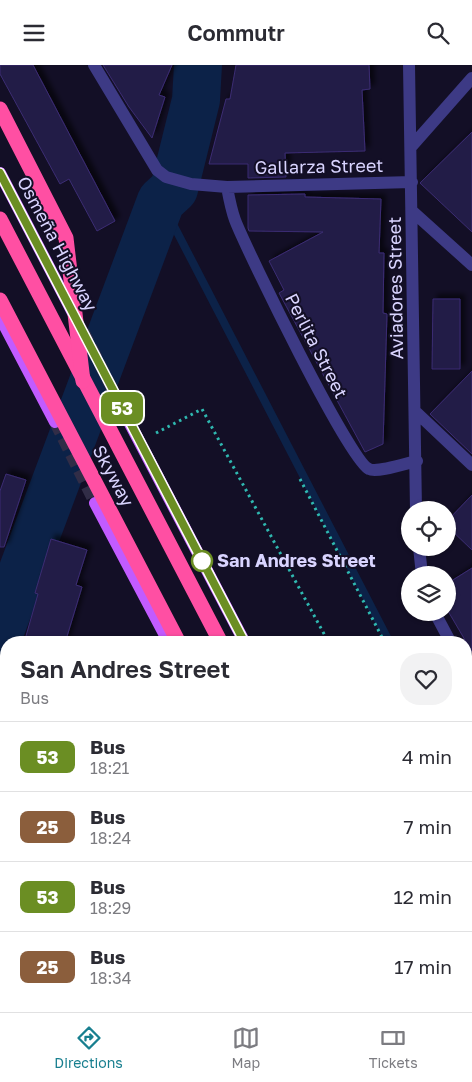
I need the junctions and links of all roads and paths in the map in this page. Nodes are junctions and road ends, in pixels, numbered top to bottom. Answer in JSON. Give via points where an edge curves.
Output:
{"nodes":[{"id":1,"x":94,"y":65,"type":"edge"},
{"id":2,"x":410,"y":65,"type":"edge"},
{"id":3,"x":472,"y":78,"type":"edge"},
{"id":4,"x":0,"y":109,"type":"edge"},
{"id":5,"x":411,"y":147,"type":"junction"},
{"id":6,"x":0,"y":173,"type":"edge"},
{"id":7,"x":412,"y":182,"type":"junction"},
{"id":8,"x":227,"y":187,"type":"junction"},
{"id":9,"x":412,"y":211,"type":"junction"},
{"id":10,"x":0,"y":219,"type":"edge"},
{"id":11,"x":472,"y":265,"type":"edge"},
{"id":12,"x":0,"y":301,"type":"edge"},
{"id":13,"x":0,"y":317,"type":"edge"},
{"id":14,"x":83,"y":331,"type":"tunnel mouth"},
{"id":15,"x":83,"y":381,"type":"junction"},
{"id":16,"x":416,"y":412,"type":"junction"},
{"id":17,"x":127,"y":418,"type":"tunnel mouth"},
{"id":18,"x":54,"y":422,"type":"tunnel mouth"},
{"id":19,"x":140,"y":441,"type":"junction"},
{"id":20,"x":417,"y":461,"type":"junction"},
{"id":21,"x":472,"y":465,"type":"edge"},
{"id":22,"x":300,"y":479,"type":"dead end"},
{"id":23,"x":416,"y":501,"type":"edge"},
{"id":24,"x":95,"y":503,"type":"tunnel mouth"},
{"id":25,"x":439,"y":621,"type":"edge"},
{"id":26,"x":165,"y":636,"type":"edge"},
{"id":27,"x":175,"y":636,"type":"edge"},
{"id":28,"x":217,"y":636,"type":"edge"},
{"id":29,"x":241,"y":636,"type":"edge"},
{"id":30,"x":325,"y":636,"type":"edge"},
{"id":31,"x":381,"y":636,"type":"edge"},
{"id":32,"x":447,"y":636,"type":"edge"}],
"edges":[{"from":1,"to":8,"type":"street","name":"Gallarza Street","via":[[157,169],[166,177]]},
{"from":2,"to":5,"type":"street","name":"Aviadores Street"},
{"from":3,"to":5,"type":"street"},
{"from":4,"to":15,"type":"highway","bridge":true,"via":[[66,238]]},
{"from":5,"to":7,"type":"street","name":"Aviadores Street"},
{"from":6,"to":14,"type":"main road","name":"Osmeña Highway"},
{"from":7,"to":8,"type":"street","name":"Gallarza Street"},
{"from":7,"to":9,"type":"street","name":"Aviadores Street"},
{"from":8,"to":20,"type":"street","name":"Perlita Street","via":[[236,221],[284,324],[334,419],[363,465],[373,470]]},
{"from":9,"to":11,"type":"street"},
{"from":9,"to":16,"type":"street","name":"Aviadores Street"},
{"from":10,"to":15,"type":"highway","name":"Skyway"},
{"from":12,"to":27,"type":"highway","name":"Skyway"},
{"from":13,"to":18,"type":"main road"},
{"from":15,"to":28,"type":"highway","name":"Skyway"},
{"from":16,"to":20,"type":"street","name":"Aviadores Street"},
{"from":16,"to":21,"type":"street"},
{"from":17,"to":19,"type":"main road"},
{"from":19,"to":29,"type":"main road"},
{"from":19,"to":30,"type":"path","via":[[202,409]]},
{"from":20,"to":23,"type":"street","name":"Aviadores Street"},
{"from":22,"to":31,"type":"path"},
{"from":24,"to":26,"type":"main road"},
{"from":25,"to":32,"type":"street"}]}
